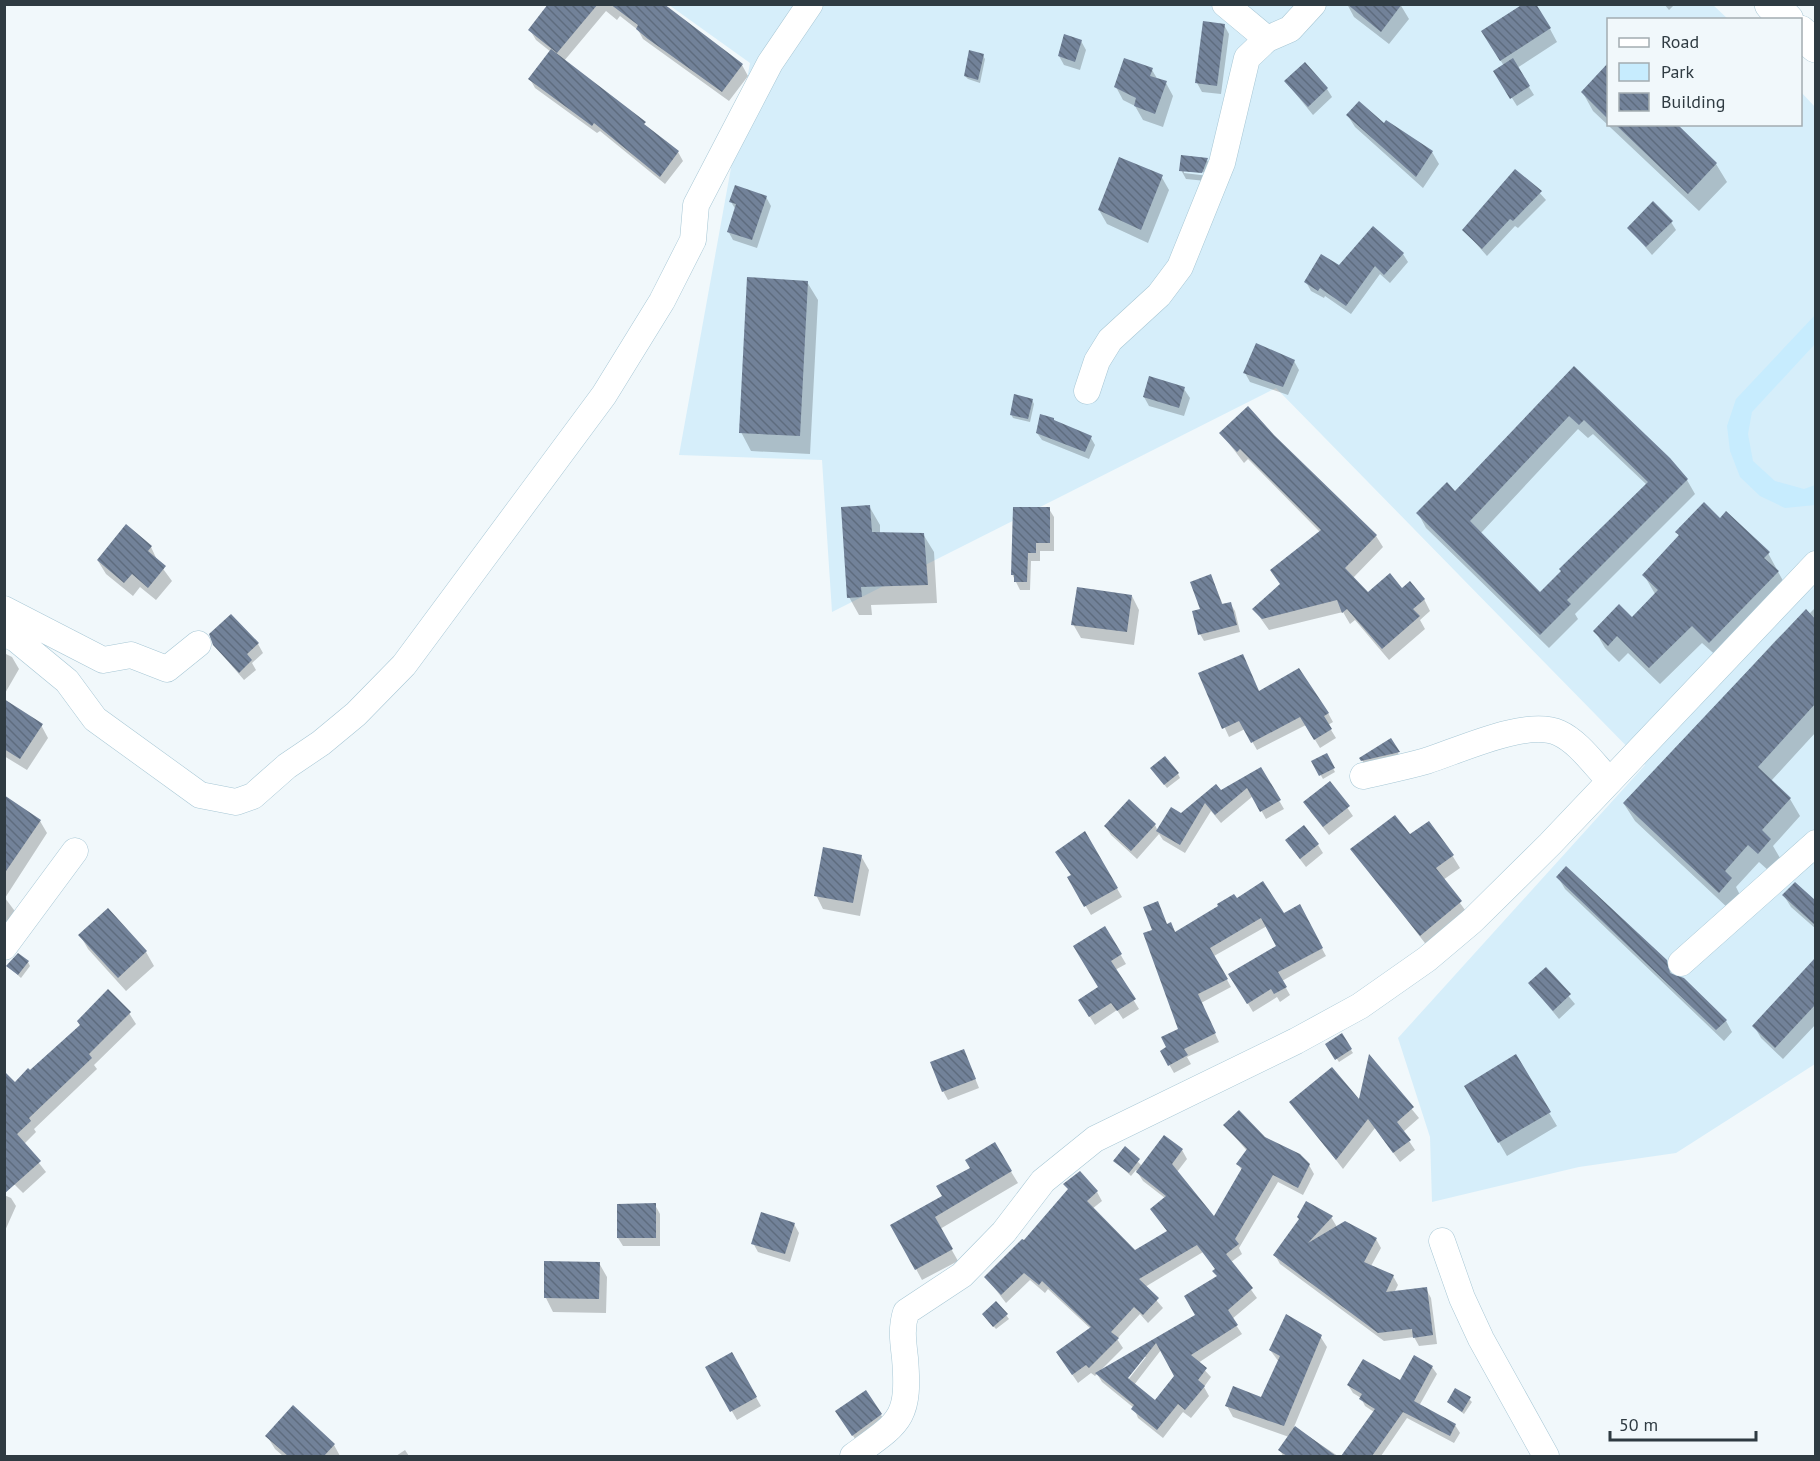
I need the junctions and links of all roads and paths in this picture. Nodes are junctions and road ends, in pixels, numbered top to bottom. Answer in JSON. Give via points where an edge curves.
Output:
{"nodes":[{"id":1,"x":810,"y":4,"type":"edge"},
{"id":2,"x":1225,"y":4,"type":"edge"},
{"id":3,"x":1313,"y":4,"type":"edge"},
{"id":4,"x":1771,"y":4,"type":"edge"},
{"id":5,"x":1785,"y":18,"type":"edge"},
{"id":6,"x":1802,"y":34,"type":"edge"},
{"id":7,"x":1267,"y":39,"type":"junction"},
{"id":8,"x":1815,"y":46,"type":"edge"},
{"id":9,"x":1087,"y":391,"type":"dead end"},
{"id":10,"x":1815,"y":564,"type":"edge"},
{"id":11,"x":4,"y":609,"type":"edge"},
{"id":12,"x":4,"y":633,"type":"edge"},
{"id":13,"x":198,"y":644,"type":"dead end"},
{"id":14,"x":1363,"y":776,"type":"dead end"},
{"id":15,"x":1610,"y":781,"type":"junction"},
{"id":16,"x":1815,"y":843,"type":"edge"},
{"id":17,"x":75,"y":851,"type":"dead end"},
{"id":18,"x":4,"y":946,"type":"edge"},
{"id":19,"x":1681,"y":963,"type":"dead end"},
{"id":20,"x":1442,"y":1241,"type":"dead end"},
{"id":21,"x":853,"y":1456,"type":"edge"},
{"id":22,"x":1546,"y":1456,"type":"edge"}],
"edges":[{"from":1,"to":12,"type":"street","via":[[770,63],[696,205],[693,240],[662,301],[604,395],[404,665],[321,743],[252,796],[236,802],[200,795],[95,719],[67,681]]},
{"from":2,"to":7,"type":"street"},
{"from":3,"to":7,"type":"street","via":[[1290,29]]},
{"from":4,"to":5,"type":"main road"},
{"from":6,"to":8,"type":"main road"},
{"from":7,"to":9,"type":"street","via":[[1247,58],[1222,163],[1180,267],[1159,295],[1110,340],[1097,361]]},
{"from":10,"to":15,"type":"street"},
{"from":11,"to":13,"type":"street","via":[[103,660],[131,655],[167,669]]},
{"from":14,"to":15,"type":"street","via":[[1492,737],[1547,730],[1571,741]]},
{"from":15,"to":21,"type":"street","via":[[1472,921],[1428,959],[1360,1006],[1095,1139],[1043,1181],[983,1255],[962,1275],[906,1312],[902,1325],[908,1391],[903,1412],[891,1427]]},
{"from":16,"to":19,"type":"street"},
{"from":17,"to":18,"type":"street"},
{"from":20,"to":22,"type":"street","via":[[1481,1339]]}]}
